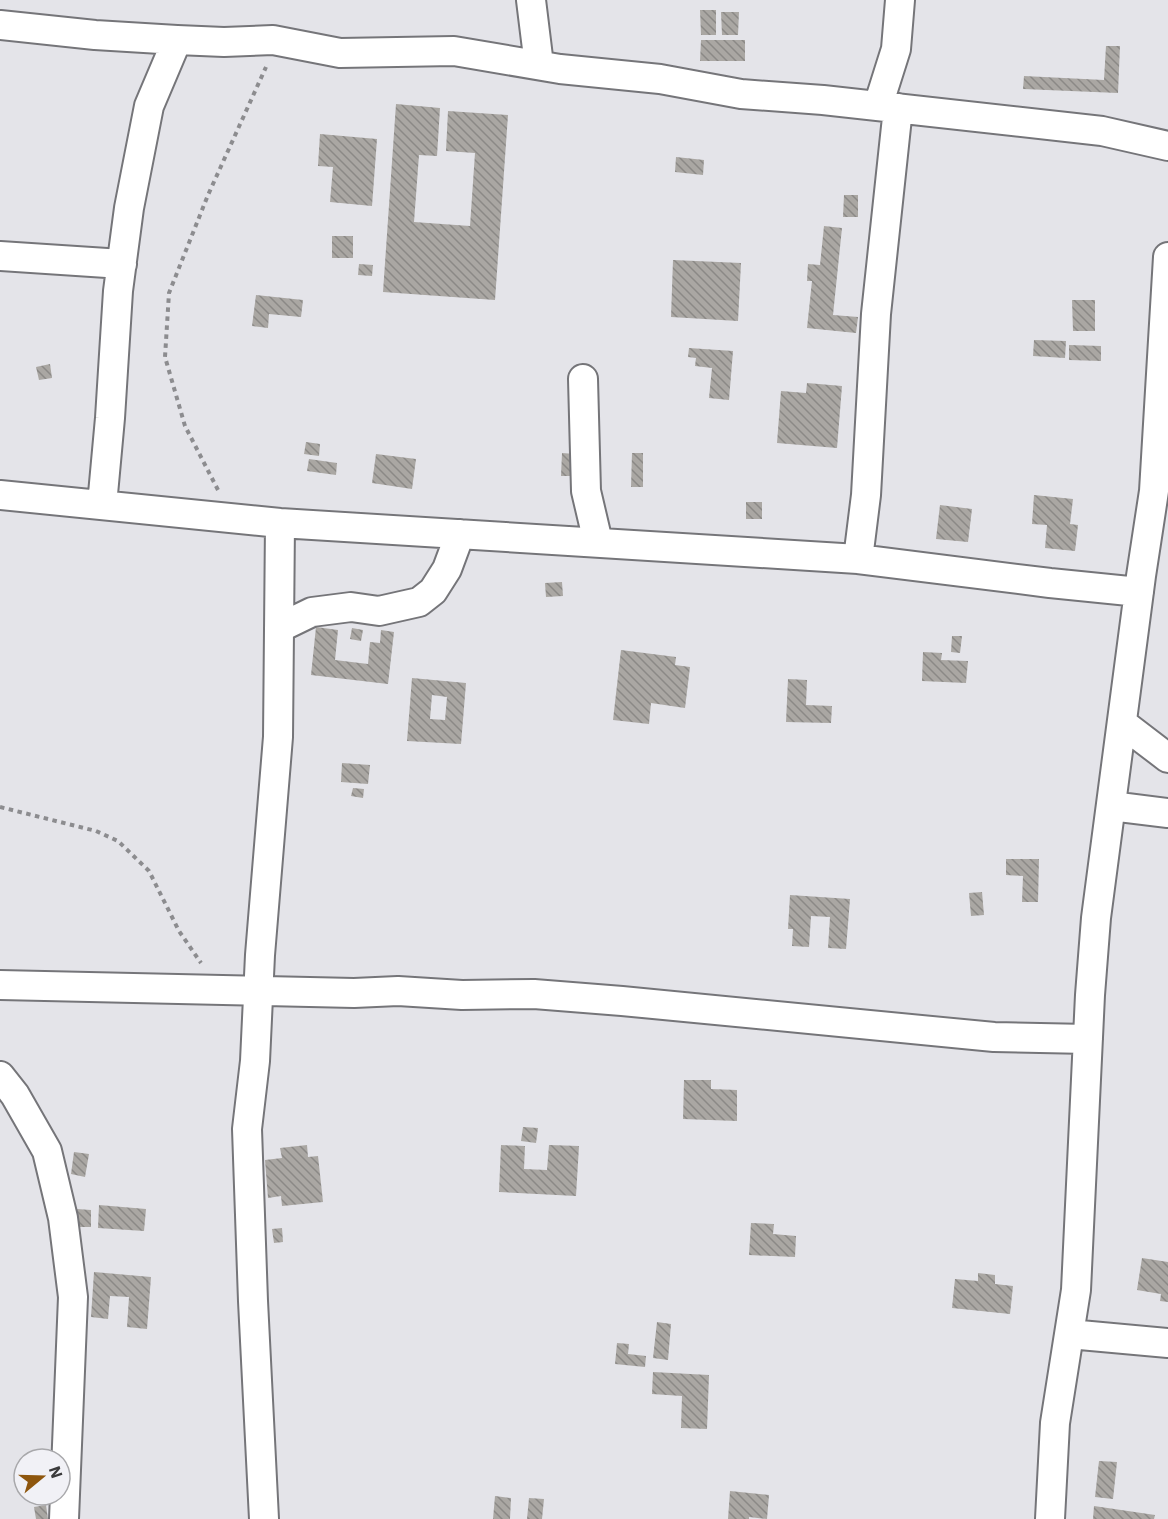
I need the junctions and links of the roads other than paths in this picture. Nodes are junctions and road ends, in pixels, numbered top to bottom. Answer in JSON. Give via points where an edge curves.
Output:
{"nodes":[{"id":1,"x":531,"y":0,"type":"edge"},
{"id":2,"x":900,"y":0,"type":"edge"},
{"id":3,"x":0,"y":25,"type":"edge"},
{"id":4,"x":177,"y":40,"type":"junction"},
{"id":5,"x":539,"y":65,"type":"junction"},
{"id":6,"x":888,"y":107,"type":"junction"},
{"id":7,"x":1168,"y":146,"type":"edge"},
{"id":8,"x":0,"y":256,"type":"edge"},
{"id":9,"x":1168,"y":257,"type":"edge"},
{"id":10,"x":122,"y":264,"type":"junction"},
{"id":11,"x":1167,"y":289,"type":"edge"},
{"id":12,"x":583,"y":379,"type":"dead end"},
{"id":13,"x":1164,"y":394,"type":"edge"},
{"id":14,"x":0,"y":495,"type":"edge"},
{"id":15,"x":102,"y":505,"type":"junction"},
{"id":16,"x":280,"y":523,"type":"junction"},
{"id":17,"x":460,"y":534,"type":"junction"},
{"id":18,"x":598,"y":542,"type":"junction"},
{"id":19,"x":858,"y":559,"type":"junction"},
{"id":20,"x":1139,"y":592,"type":"junction"},
{"id":21,"x":279,"y":628,"type":"junction"},
{"id":22,"x":1122,"y":723,"type":"junction"},
{"id":23,"x":1168,"y":758,"type":"edge"},
{"id":24,"x":1111,"y":806,"type":"junction"},
{"id":25,"x":1168,"y":813,"type":"edge"},
{"id":26,"x":0,"y":985,"type":"edge"},
{"id":27,"x":259,"y":991,"type":"junction"},
{"id":28,"x":1088,"y":1039,"type":"junction"},
{"id":29,"x":0,"y":1076,"type":"edge"},
{"id":30,"x":1069,"y":1334,"type":"junction"},
{"id":31,"x":1168,"y":1343,"type":"edge"},
{"id":32,"x":64,"y":1519,"type":"edge"},
{"id":33,"x":264,"y":1519,"type":"edge"},
{"id":34,"x":1050,"y":1519,"type":"edge"}],
"edges":[{"from":1,"to":5,"type":"street"},
{"from":2,"to":6,"type":"street"},
{"from":3,"to":4,"type":"street"},
{"from":4,"to":5,"type":"street","via":[[273,40],[340,53],[454,51]]},
{"from":4,"to":10,"type":"street","via":[[142,131]]},
{"from":5,"to":6,"type":"street","via":[[660,79],[741,94]]},
{"from":6,"to":7,"type":"street","via":[[1102,130]]},
{"from":6,"to":19,"type":"street","via":[[866,495]]},
{"from":8,"to":10,"type":"street"},
{"from":9,"to":11,"type":"street"},
{"from":10,"to":15,"type":"street"},
{"from":11,"to":13,"type":"street"},
{"from":12,"to":18,"type":"street","via":[[586,491]]},
{"from":13,"to":20,"type":"street"},
{"from":14,"to":15,"type":"street"},
{"from":15,"to":16,"type":"street"},
{"from":16,"to":17,"type":"street"},
{"from":16,"to":21,"type":"street"},
{"from":17,"to":18,"type":"street"},
{"from":17,"to":21,"type":"street","via":[[447,569],[433,591],[419,602],[379,611],[351,607],[312,612]]},
{"from":18,"to":19,"type":"street"},
{"from":19,"to":20,"type":"street"},
{"from":20,"to":22,"type":"street"},
{"from":21,"to":27,"type":"street","via":[[278,737]]},
{"from":22,"to":23,"type":"street"},
{"from":22,"to":24,"type":"street"},
{"from":24,"to":25,"type":"street"},
{"from":24,"to":28,"type":"street","via":[[1096,918]]},
{"from":26,"to":27,"type":"street"},
{"from":27,"to":28,"type":"street","via":[[534,994],[993,1037]]},
{"from":27,"to":33,"type":"street","via":[[247,1129]]},
{"from":28,"to":30,"type":"street","via":[[1076,1290]]},
{"from":29,"to":32,"type":"street","via":[[47,1151],[63,1218],[73,1297]]},
{"from":30,"to":31,"type":"street"},
{"from":30,"to":34,"type":"street","via":[[1055,1423]]}]}
